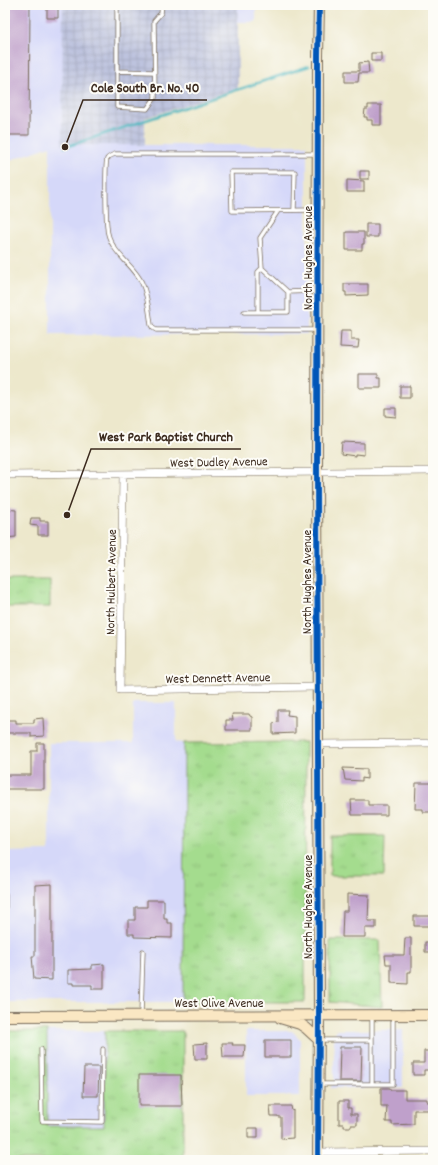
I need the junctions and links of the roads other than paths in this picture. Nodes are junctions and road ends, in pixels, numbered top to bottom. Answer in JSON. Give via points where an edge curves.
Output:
{"nodes":[{"id":1,"x":162,"y":5,"type":"edge"},
{"id":2,"x":319,"y":5,"type":"edge"},
{"id":3,"x":117,"y":6,"type":"edge"},
{"id":4,"x":117,"y":71,"type":"junction"},
{"id":5,"x":154,"y":72,"type":"junction"},
{"id":6,"x":318,"y":154,"type":"junction"},
{"id":7,"x":294,"y":210,"type":"junction"},
{"id":8,"x":318,"y":210,"type":"junction"},
{"id":9,"x":278,"y":211,"type":"junction"},
{"id":10,"x":262,"y":268,"type":"junction"},
{"id":11,"x":318,"y":291,"type":"junction"},
{"id":12,"x":288,"y":292,"type":"junction"},
{"id":13,"x":244,"y":312,"type":"dead end"},
{"id":14,"x":258,"y":312,"type":"junction"},
{"id":15,"x":318,"y":330,"type":"junction"},
{"id":16,"x":433,"y":471,"type":"edge"},
{"id":17,"x":317,"y":472,"type":"junction"},
{"id":18,"x":5,"y":474,"type":"edge"},
{"id":19,"x":123,"y":474,"type":"junction"},
{"id":20,"x":317,"y":687,"type":"junction"},
{"id":21,"x":120,"y":690,"type":"joint"},
{"id":22,"x":317,"y":744,"type":"junction"},
{"id":23,"x":433,"y":744,"type":"edge"},
{"id":24,"x":5,"y":895,"type":"edge"},
{"id":25,"x":5,"y":918,"type":"edge"},
{"id":26,"x":143,"y":951,"type":"dead end"},
{"id":27,"x":433,"y":1014,"type":"edge"},
{"id":28,"x":141,"y":1015,"type":"junction"},
{"id":29,"x":270,"y":1015,"type":"junction"},
{"id":30,"x":319,"y":1015,"type":"junction"},
{"id":31,"x":372,"y":1015,"type":"junction"},
{"id":32,"x":393,"y":1015,"type":"junction"},
{"id":33,"x":5,"y":1016,"type":"edge"},
{"id":34,"x":319,"y":1040,"type":"junction"},
{"id":35,"x":372,"y":1040,"type":"junction"},
{"id":36,"x":42,"y":1049,"type":"dead end"},
{"id":37,"x":103,"y":1049,"type":"dead end"},
{"id":38,"x":318,"y":1084,"type":"junction"},
{"id":39,"x":372,"y":1084,"type":"junction"},
{"id":40,"x":433,"y":1151,"type":"edge"},
{"id":41,"x":318,"y":1156,"type":"edge"}],
"edges":[{"from":1,"to":5,"type":"lane","via":[[162,13],[154,21]]},
{"from":2,"to":6,"type":"street","name":"North Hughes Avenue"},
{"from":3,"to":4,"type":"lane"},
{"from":4,"to":5,"type":"lane"},
{"from":4,"to":5,"type":"lane","via":[[117,107],[147,109],[155,98]]},
{"from":6,"to":8,"type":"street","name":"North Hughes Avenue"},
{"from":6,"to":15,"type":"lane","via":[[115,154],[106,160],[106,227],[114,247],[142,282],[153,328]]},
{"from":7,"to":8,"type":"lane"},
{"from":7,"to":9,"type":"lane"},
{"from":7,"to":9,"type":"lane","via":[[295,172],[232,172],[232,212]]},
{"from":8,"to":11,"type":"street","name":"North Hughes Avenue"},
{"from":9,"to":10,"type":"lane","via":[[260,238]]},
{"from":10,"to":12,"type":"lane"},
{"from":10,"to":14,"type":"lane","via":[[258,272]]},
{"from":11,"to":12,"type":"lane"},
{"from":11,"to":15,"type":"street","name":"North Hughes Avenue"},
{"from":12,"to":14,"type":"lane","via":[[288,312]]},
{"from":13,"to":14,"type":"lane"},
{"from":15,"to":17,"type":"street","name":"North Hughes Avenue"},
{"from":16,"to":17,"type":"street","name":"West Dudley Avenue"},
{"from":17,"to":19,"type":"street","name":"West Dudley Avenue"},
{"from":17,"to":20,"type":"street","name":"North Hughes Avenue"},
{"from":18,"to":19,"type":"street","name":"West Dudley Avenue"},
{"from":19,"to":21,"type":"street","name":"North Hulbert Avenue"},
{"from":20,"to":21,"type":"street","name":"West Dennett Avenue"},
{"from":20,"to":22,"type":"street","name":"North Hughes Avenue"},
{"from":22,"to":23,"type":"street"},
{"from":22,"to":30,"type":"street","name":"North Hughes Avenue"},
{"from":24,"to":25,"type":"lane"},
{"from":26,"to":28,"type":"lane"},
{"from":27,"to":32,"type":"street","name":"West Olive Avenue"},
{"from":28,"to":29,"type":"street","name":"West Olive Avenue"},
{"from":28,"to":33,"type":"street","name":"West Olive Avenue"},
{"from":29,"to":30,"type":"street","name":"West Olive Avenue"},
{"from":29,"to":34,"type":"street","via":[[300,1024]]},
{"from":30,"to":31,"type":"street","name":"West Olive Avenue"},
{"from":30,"to":34,"type":"street","name":"North Hughes Avenue"},
{"from":31,"to":32,"type":"street","name":"West Olive Avenue"},
{"from":31,"to":35,"type":"lane"},
{"from":32,"to":39,"type":"lane","via":[[393,1084]]},
{"from":34,"to":35,"type":"lane"},
{"from":34,"to":38,"type":"street","name":"North Hughes Avenue"},
{"from":35,"to":39,"type":"lane"},
{"from":36,"to":37,"type":"lane","via":[[42,1122],[102,1122]]},
{"from":38,"to":39,"type":"lane"},
{"from":38,"to":41,"type":"street","name":"North Hughes Avenue"},
{"from":40,"to":41,"type":"street"}]}
